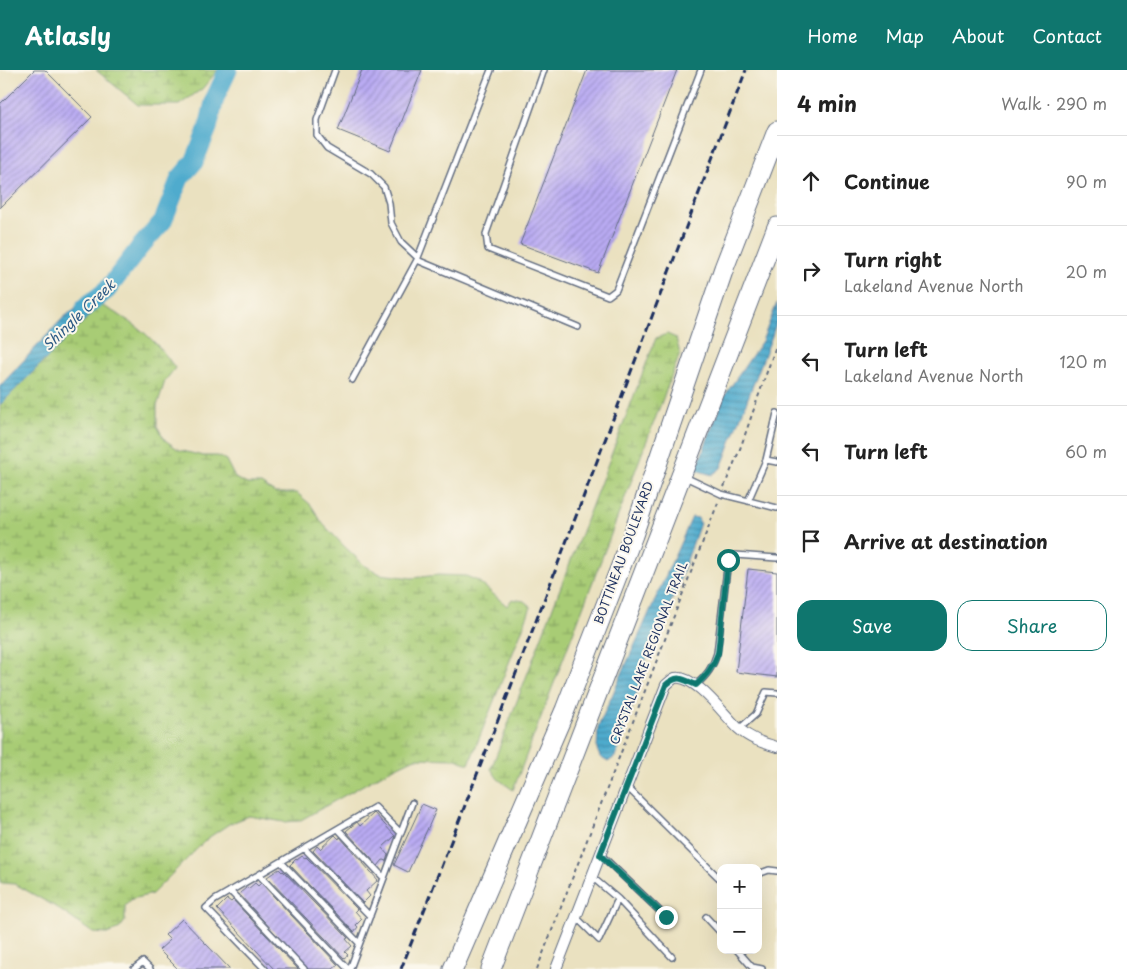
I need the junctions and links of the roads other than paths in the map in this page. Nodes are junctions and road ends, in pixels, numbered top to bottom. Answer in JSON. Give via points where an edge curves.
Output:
{"nodes":[{"id":1,"x":335,"y":70,"type":"edge"},
{"id":2,"x":491,"y":70,"type":"edge"},
{"id":3,"x":544,"y":70,"type":"edge"},
{"id":4,"x":701,"y":70,"type":"edge"},
{"id":5,"x":777,"y":131,"type":"edge"},
{"id":6,"x":777,"y":227,"type":"edge"},
{"id":7,"x":417,"y":259,"type":"junction"},
{"id":8,"x":578,"y":327,"type":"dead end"},
{"id":9,"x":352,"y":380,"type":"dead end"},
{"id":10,"x":777,"y":413,"type":"edge"},
{"id":11,"x":766,"y":460,"type":"junction"},
{"id":12,"x":777,"y":462,"type":"edge"},
{"id":13,"x":682,"y":476,"type":"junction"},
{"id":14,"x":748,"y":501,"type":"junction"},
{"id":15,"x":777,"y":508,"type":"edge"},
{"id":16,"x":777,"y":558,"type":"edge"},
{"id":17,"x":696,"y":685,"type":"junction"},
{"id":18,"x":777,"y":693,"type":"edge"},
{"id":19,"x":739,"y":729,"type":"junction"},
{"id":20,"x":777,"y":747,"type":"edge"},
{"id":21,"x":627,"y":786,"type":"junction"},
{"id":22,"x":412,"y":803,"type":"dead end"},
{"id":23,"x":338,"y":829,"type":"junction"},
{"id":24,"x":401,"y":833,"type":"junction"},
{"id":25,"x":304,"y":848,"type":"junction"},
{"id":26,"x":600,"y":855,"type":"junction"},
{"id":27,"x":281,"y":862,"type":"junction"},
{"id":28,"x":777,"y":871,"type":"edge"},
{"id":29,"x":762,"y":873,"type":"edge"},
{"id":30,"x":259,"y":875,"type":"junction"},
{"id":31,"x":717,"y":876,"type":"edge"},
{"id":32,"x":592,"y":877,"type":"junction"},
{"id":33,"x":384,"y":878,"type":"junction"},
{"id":34,"x":230,"y":891,"type":"junction"},
{"id":35,"x":618,"y":899,"type":"junction"},
{"id":36,"x":370,"y":916,"type":"junction"},
{"id":37,"x":666,"y":917,"type":"dead end"},
{"id":38,"x":706,"y":917,"type":"dead end"},
{"id":39,"x":577,"y":918,"type":"junction"},
{"id":40,"x":717,"y":929,"type":"edge"},
{"id":41,"x":359,"y":943,"type":"junction"},
{"id":42,"x":740,"y":954,"type":"edge"},
{"id":43,"x":672,"y":956,"type":"dead end"},
{"id":44,"x":751,"y":968,"type":"edge"},
{"id":45,"x":134,"y":969,"type":"edge"},
{"id":46,"x":150,"y":969,"type":"edge"},
{"id":47,"x":265,"y":969,"type":"edge"},
{"id":48,"x":304,"y":969,"type":"edge"},
{"id":49,"x":349,"y":969,"type":"edge"},
{"id":50,"x":454,"y":969,"type":"edge"},
{"id":51,"x":491,"y":969,"type":"edge"},
{"id":52,"x":556,"y":969,"type":"edge"},
{"id":53,"x":762,"y":969,"type":"edge"}],
"edges":[{"from":1,"to":7,"type":"lane","via":[[317,120],[317,135],[327,148],[371,174],[384,187],[391,223],[401,242]]},
{"from":2,"to":7,"type":"lane"},
{"from":3,"to":4,"type":"lane","via":[[486,234],[488,250],[608,296],[616,290]]},
{"from":5,"to":50,"type":"highway","name":"BOTTINEAU BOULEVARD","via":[[724,268],[633,535],[565,710]]},
{"from":6,"to":13,"type":"highway","name":"BOTTINEAU BOULEVARD"},
{"from":7,"to":8,"type":"lane"},
{"from":7,"to":9,"type":"lane"},
{"from":10,"to":11,"type":"lane"},
{"from":11,"to":12,"type":"lane"},
{"from":11,"to":14,"type":"lane"},
{"from":13,"to":14,"type":"lane","via":[[721,494]]},
{"from":13,"to":51,"type":"highway","name":"BOTTINEAU BOULEVARD"},
{"from":14,"to":15,"type":"lane"},
{"from":16,"to":17,"type":"lane","via":[[735,556],[728,560],[718,653],[714,665]]},
{"from":17,"to":19,"type":"street"},
{"from":17,"to":21,"type":"street","via":[[681,678],[673,678],[666,685]]},
{"from":18,"to":19,"type":"lane","via":[[766,692],[756,714]]},
{"from":19,"to":20,"type":"street","via":[[754,740]]},
{"from":21,"to":26,"type":"street"},
{"from":21,"to":31,"type":"lane"},
{"from":22,"to":24,"type":"lane"},
{"from":23,"to":24,"type":"lane","via":[[375,807]]},
{"from":23,"to":25,"type":"lane"},
{"from":23,"to":33,"type":"lane"},
{"from":24,"to":33,"type":"lane"},
{"from":25,"to":27,"type":"lane"},
{"from":25,"to":36,"type":"lane"},
{"from":26,"to":32,"type":"street"},
{"from":26,"to":37,"type":"lane"},
{"from":27,"to":30,"type":"lane"},
{"from":27,"to":41,"type":"lane"},
{"from":28,"to":29,"type":"lane"},
{"from":30,"to":34,"type":"lane"},
{"from":30,"to":49,"type":"lane"},
{"from":32,"to":35,"type":"lane"},
{"from":32,"to":39,"type":"street"},
{"from":33,"to":36,"type":"lane"},
{"from":34,"to":47,"type":"lane","via":[[206,908]]},
{"from":34,"to":48,"type":"lane"},
{"from":35,"to":39,"type":"lane","via":[[599,940]]},
{"from":35,"to":43,"type":"lane"},
{"from":36,"to":41,"type":"lane"},
{"from":38,"to":40,"type":"lane"},
{"from":39,"to":52,"type":"street"},
{"from":41,"to":49,"type":"lane"},
{"from":42,"to":44,"type":"lane"},
{"from":44,"to":53,"type":"lane"},
{"from":45,"to":46,"type":"lane","via":[[143,962]]}]}
